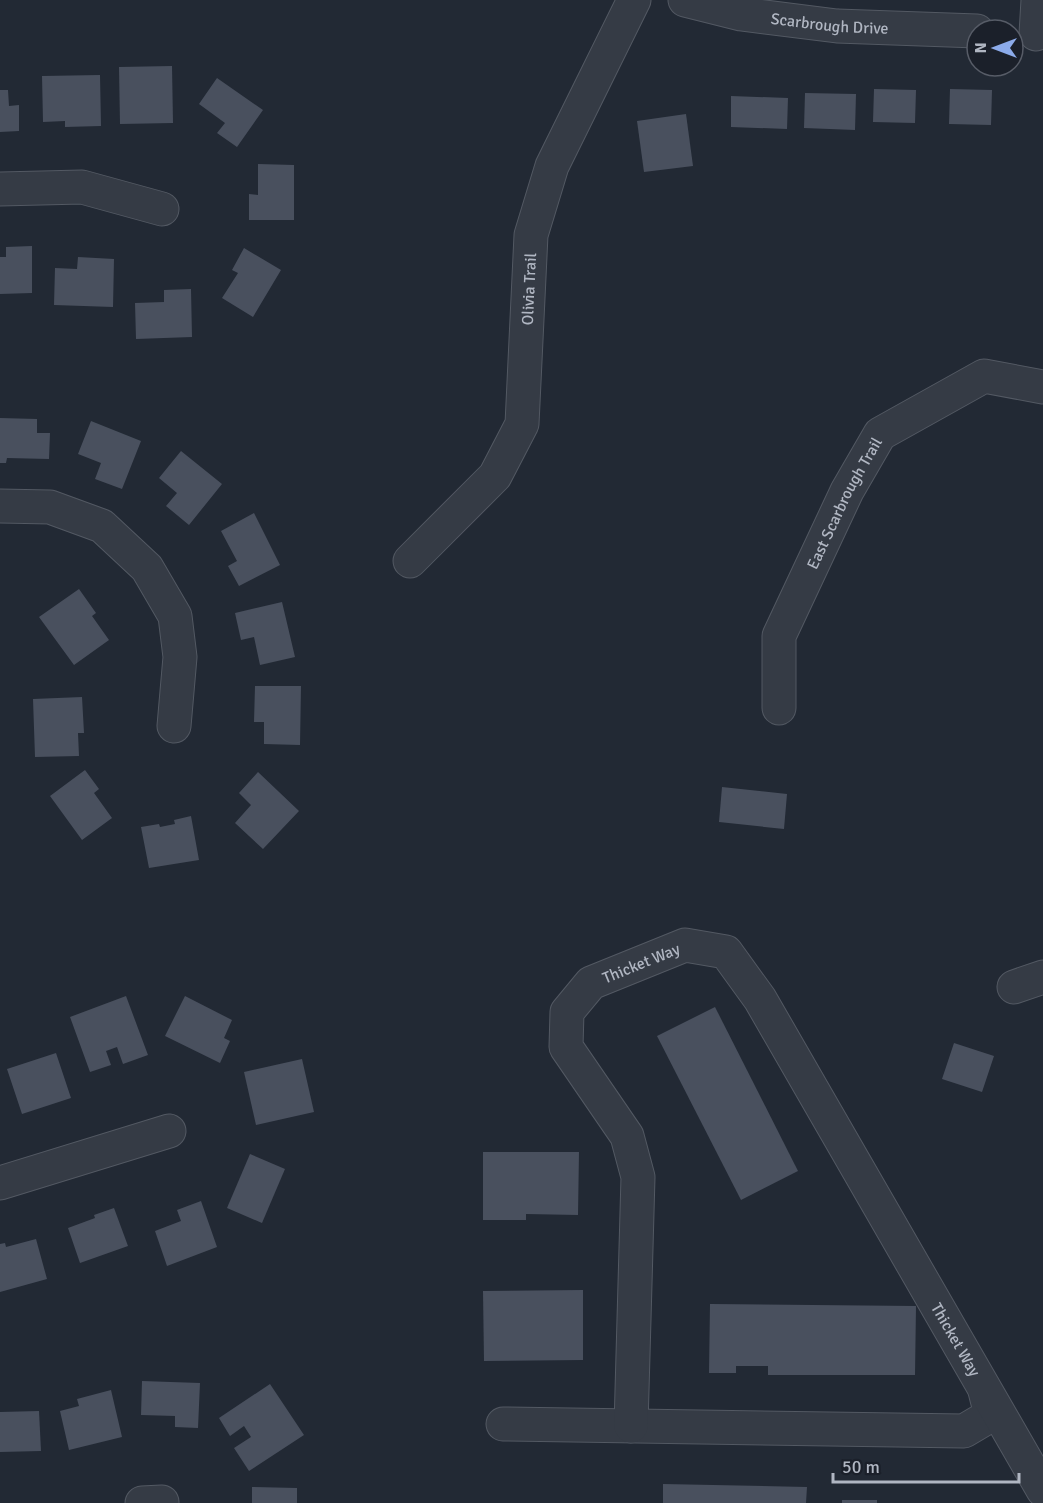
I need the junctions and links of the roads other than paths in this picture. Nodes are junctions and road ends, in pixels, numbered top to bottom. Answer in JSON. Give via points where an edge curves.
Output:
{"nodes":[{"id":1,"x":634,"y":0,"type":"edge"},
{"id":2,"x":685,"y":0,"type":"edge"},
{"id":3,"x":1038,"y":0,"type":"edge"},
{"id":4,"x":965,"y":31,"type":"edge"},
{"id":5,"x":1031,"y":34,"type":"edge"},
{"id":6,"x":0,"y":189,"type":"edge"},
{"id":7,"x":162,"y":209,"type":"dead end"},
{"id":8,"x":1043,"y":387,"type":"edge"},
{"id":9,"x":0,"y":506,"type":"edge"},
{"id":10,"x":410,"y":561,"type":"dead end"},
{"id":11,"x":779,"y":708,"type":"dead end"},
{"id":12,"x":174,"y":726,"type":"dead end"},
{"id":13,"x":170,"y":1131,"type":"dead end"},
{"id":14,"x":0,"y":1183,"type":"edge"},
{"id":15,"x":985,"y":1391,"type":"junction"},
{"id":16,"x":503,"y":1424,"type":"dead end"},
{"id":17,"x":631,"y":1426,"type":"junction"},
{"id":18,"x":1043,"y":1490,"type":"edge"},
{"id":19,"x":162,"y":1502,"type":"edge"},
{"id":20,"x":142,"y":1503,"type":"edge"}],
"edges":[{"from":1,"to":10,"type":"street","name":"Olivia Trail","via":[[552,166],[531,236],[522,424],[495,476]]},
{"from":2,"to":4,"type":"street","name":"Scarbrough Drive","via":[[741,14],[837,26]]},
{"from":3,"to":5,"type":"street"},
{"from":6,"to":7,"type":"street","via":[[82,187]]},
{"from":8,"to":11,"type":"street","name":"East Scarbrough Trail","via":[[984,376],[880,434],[847,491],[779,636]]},
{"from":9,"to":12,"type":"street","via":[[50,507],[102,526],[147,568],[175,616],[180,657]]},
{"from":13,"to":14,"type":"street"},
{"from":15,"to":17,"type":"street","name":"Thicket Way","via":[[992,1415],[964,1431]]},
{"from":15,"to":17,"type":"street","name":"Thicket Way","via":[[760,999],[726,952],[685,945],[591,983],[567,1012],[566,1047],[627,1136],[638,1177]]},
{"from":15,"to":18,"type":"street","name":"Thicket Way"},
{"from":16,"to":17,"type":"street","name":"Thicket Way"},
{"from":19,"to":20,"type":"street"}]}
